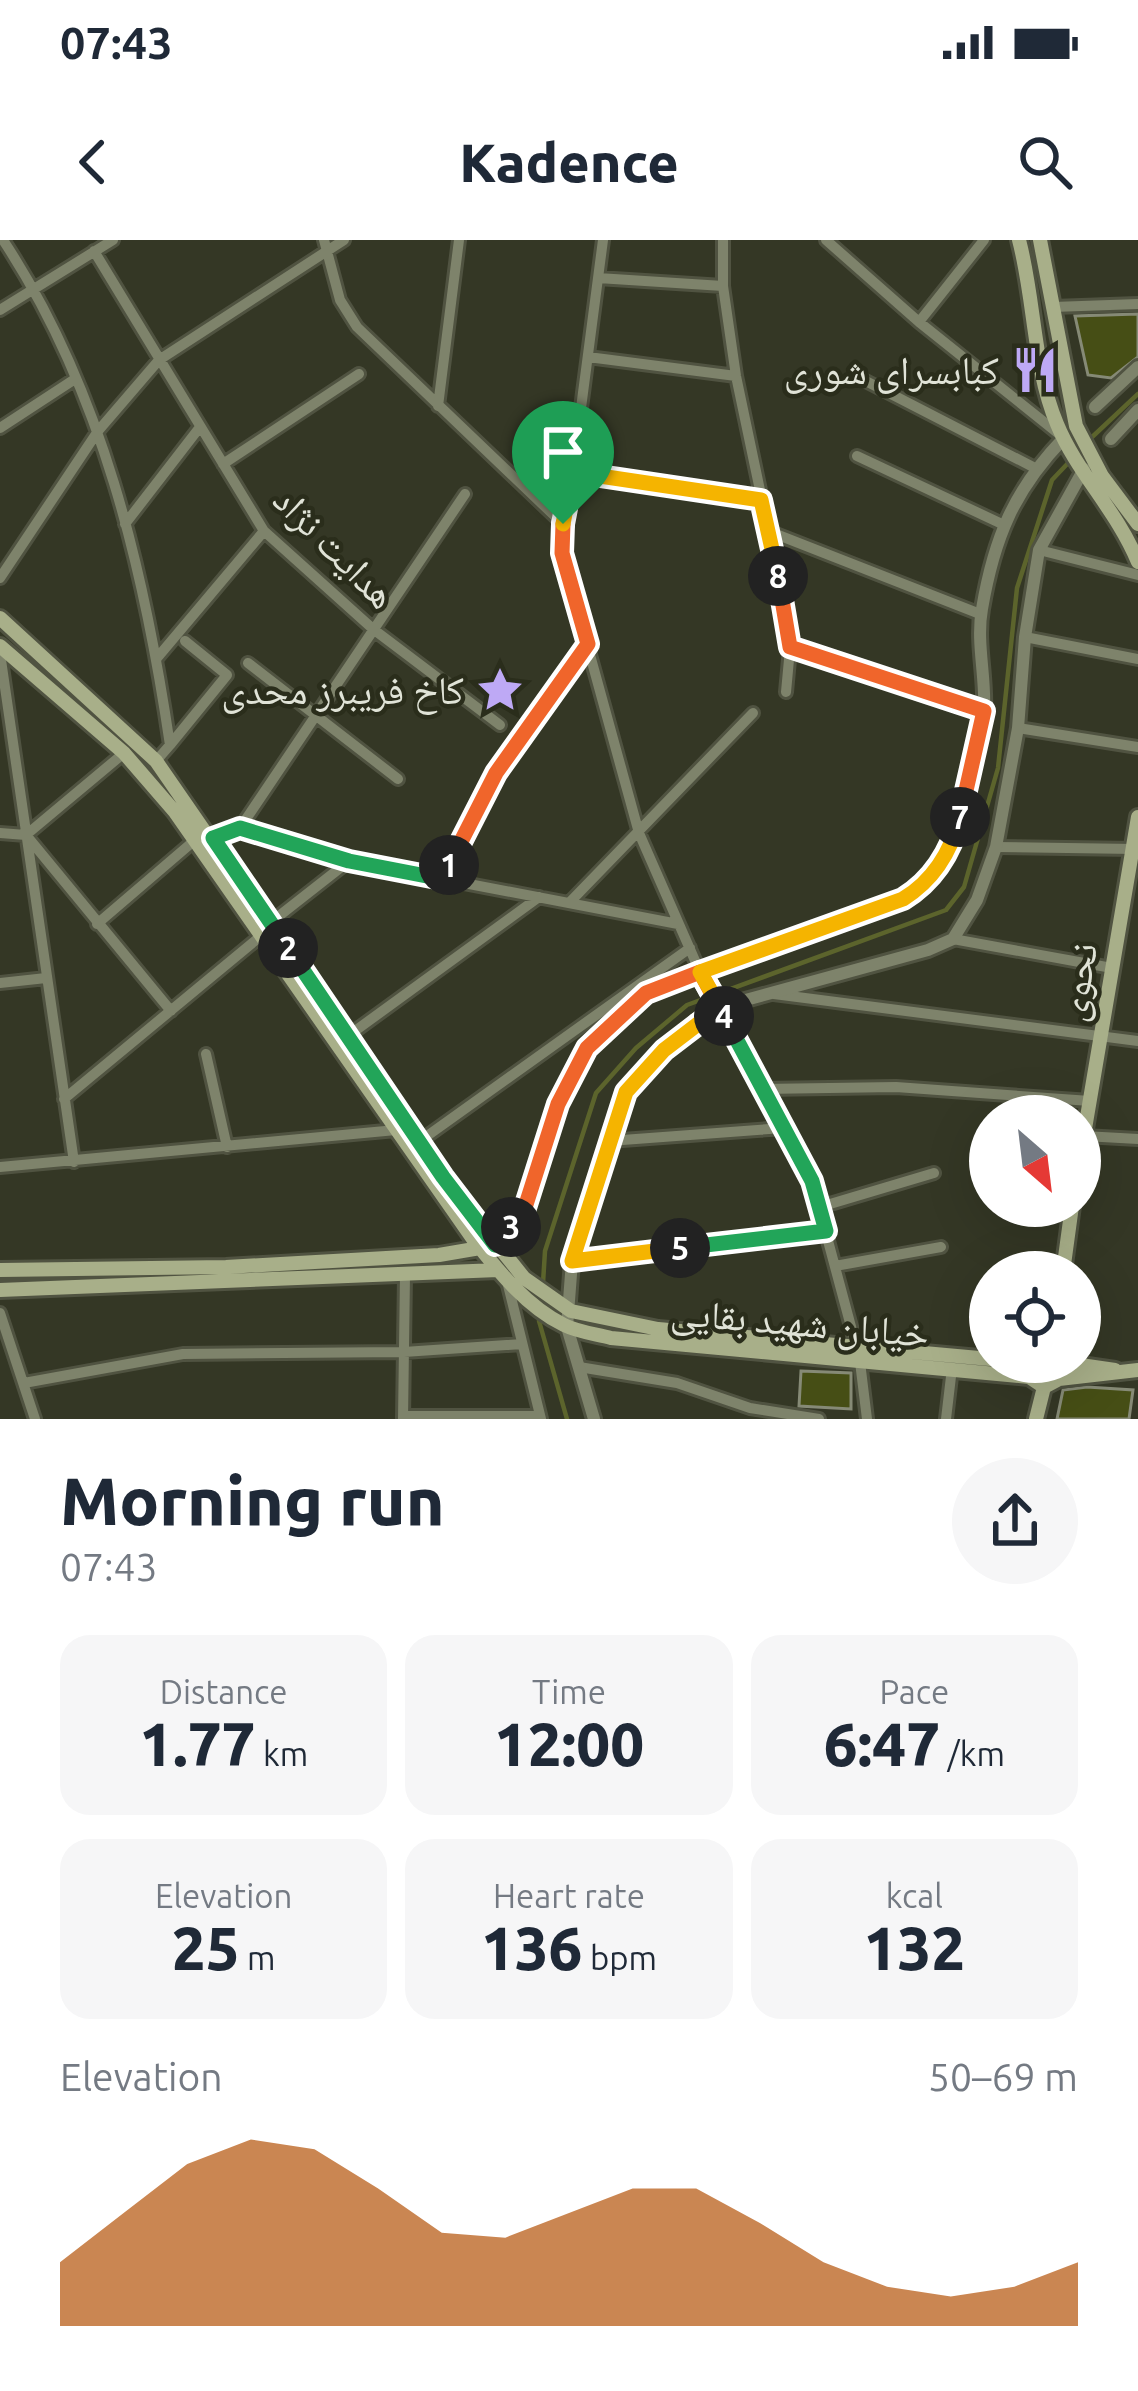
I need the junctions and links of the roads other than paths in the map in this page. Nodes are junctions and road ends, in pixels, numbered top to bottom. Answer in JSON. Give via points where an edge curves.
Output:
{"nodes":[{"id":1,"x":3,"y":240,"type":"edge"},
{"id":2,"x":112,"y":240,"type":"edge"},
{"id":3,"x":344,"y":240,"type":"edge"},
{"id":4,"x":459,"y":240,"type":"edge"},
{"id":5,"x":603,"y":240,"type":"edge"},
{"id":6,"x":723,"y":240,"type":"edge"},
{"id":7,"x":826,"y":240,"type":"edge"},
{"id":8,"x":984,"y":240,"type":"edge"},
{"id":9,"x":1019,"y":240,"type":"edge"},
{"id":10,"x":1040,"y":240,"type":"edge"},
{"id":11,"x":325,"y":246,"type":"edge"},
{"id":12,"x":94,"y":251,"type":"junction"},
{"id":13,"x":598,"y":278,"type":"junction"},
{"id":14,"x":723,"y":286,"type":"junction"},
{"id":15,"x":35,"y":288,"type":"junction"},
{"id":16,"x":1138,"y":304,"type":"edge"},
{"id":17,"x":1052,"y":307,"type":"junction"},
{"id":18,"x":0,"y":310,"type":"edge"},
{"id":19,"x":919,"y":322,"type":"junction"},
{"id":20,"x":588,"y":357,"type":"junction"},
{"id":21,"x":159,"y":360,"type":"junction"},
{"id":22,"x":1138,"y":367,"type":"edge"},
{"id":23,"x":359,"y":374,"type":"dead end"},
{"id":24,"x":736,"y":376,"type":"junction"},
{"id":25,"x":856,"y":376,"type":"dead end"},
{"id":26,"x":75,"y":379,"type":"junction"},
{"id":27,"x":438,"y":406,"type":"junction"},
{"id":28,"x":1095,"y":406,"type":"dead end"},
{"id":29,"x":1138,"y":410,"type":"edge"},
{"id":30,"x":200,"y":427,"type":"junction"},
{"id":31,"x":0,"y":428,"type":"edge"},
{"id":32,"x":98,"y":431,"type":"junction"},
{"id":33,"x":1064,"y":438,"type":"junction"},
{"id":34,"x":1111,"y":439,"type":"dead end"},
{"id":35,"x":857,"y":456,"type":"dead end"},
{"id":36,"x":223,"y":464,"type":"junction"},
{"id":37,"x":1035,"y":468,"type":"junction"},
{"id":38,"x":1084,"y":469,"type":"junction"},
{"id":39,"x":573,"y":472,"type":"junction"},
{"id":40,"x":465,"y":494,"type":"dead end"},
{"id":41,"x":761,"y":500,"type":"junction"},
{"id":42,"x":125,"y":524,"type":"junction"},
{"id":43,"x":563,"y":524,"type":"junction"},
{"id":44,"x":1002,"y":524,"type":"junction"},
{"id":45,"x":1138,"y":524,"type":"edge"},
{"id":46,"x":768,"y":531,"type":"junction"},
{"id":47,"x":264,"y":532,"type":"junction"},
{"id":48,"x":1039,"y":550,"type":"junction"},
{"id":49,"x":1136,"y":551,"type":"edge"},
{"id":50,"x":1138,"y":575,"type":"edge"},
{"id":51,"x":0,"y":578,"type":"edge"},
{"id":52,"x":980,"y":614,"type":"junction"},
{"id":53,"x":0,"y":618,"type":"edge"},
{"id":54,"x":373,"y":629,"type":"junction"},
{"id":55,"x":1025,"y":637,"type":"junction"},
{"id":56,"x":185,"y":641,"type":"dead end"},
{"id":57,"x":588,"y":644,"type":"junction"},
{"id":58,"x":790,"y":647,"type":"junction"},
{"id":59,"x":0,"y":650,"type":"edge"},
{"id":60,"x":157,"y":658,"type":"junction"},
{"id":61,"x":1138,"y":659,"type":"edge"},
{"id":62,"x":248,"y":663,"type":"dead end"},
{"id":63,"x":786,"y":692,"type":"dead end"},
{"id":64,"x":984,"y":711,"type":"junction"},
{"id":65,"x":753,"y":713,"type":"dead end"},
{"id":66,"x":314,"y":714,"type":"junction"},
{"id":67,"x":500,"y":725,"type":"dead end"},
{"id":68,"x":1018,"y":728,"type":"junction"},
{"id":69,"x":170,"y":745,"type":"junction"},
{"id":70,"x":1138,"y":747,"type":"edge"},
{"id":71,"x":124,"y":753,"type":"junction"},
{"id":72,"x":156,"y":761,"type":"junction"},
{"id":73,"x":398,"y":779,"type":"dead end"},
{"id":74,"x":1138,"y":817,"type":"edge"},
{"id":75,"x":240,"y":828,"type":"junction"},
{"id":76,"x":0,"y":833,"type":"edge"},
{"id":77,"x":639,"y":833,"type":"junction"},
{"id":78,"x":26,"y":836,"type":"junction"},
{"id":79,"x":213,"y":838,"type":"junction"},
{"id":80,"x":195,"y":840,"type":"junction"},
{"id":81,"x":996,"y":847,"type":"junction"},
{"id":82,"x":1135,"y":849,"type":"edge"},
{"id":83,"x":349,"y":861,"type":"junction"},
{"id":84,"x":442,"y":879,"type":"junction"},
{"id":85,"x":539,"y":897,"type":"junction"},
{"id":86,"x":569,"y":903,"type":"junction"},
{"id":87,"x":97,"y":924,"type":"junction"},
{"id":88,"x":678,"y":924,"type":"junction"},
{"id":89,"x":266,"y":929,"type":"junction"},
{"id":90,"x":953,"y":939,"type":"junction"},
{"id":91,"x":690,"y":948,"type":"junction"},
{"id":92,"x":1112,"y":968,"type":"junction"},
{"id":93,"x":700,"y":972,"type":"junction"},
{"id":94,"x":46,"y":978,"type":"junction"},
{"id":95,"x":0,"y":983,"type":"edge"},
{"id":96,"x":770,"y":993,"type":"junction"},
{"id":97,"x":719,"y":1005,"type":"junction"},
{"id":98,"x":171,"y":1011,"type":"junction"},
{"id":99,"x":1101,"y":1034,"type":"junction"},
{"id":100,"x":348,"y":1036,"type":"junction"},
{"id":101,"x":1138,"y":1040,"type":"edge"},
{"id":102,"x":206,"y":1054,"type":"dead end"},
{"id":103,"x":761,"y":1089,"type":"junction"},
{"id":104,"x":1015,"y":1095,"type":"edge"},
{"id":105,"x":1091,"y":1095,"type":"edge"},
{"id":106,"x":64,"y":1099,"type":"junction"},
{"id":107,"x":783,"y":1128,"type":"junction"},
{"id":108,"x":396,"y":1130,"type":"junction"},
{"id":109,"x":1101,"y":1137,"type":"edge"},
{"id":110,"x":1138,"y":1139,"type":"edge"},
{"id":111,"x":610,"y":1141,"type":"junction"},
{"id":112,"x":420,"y":1142,"type":"junction"},
{"id":113,"x":227,"y":1147,"type":"junction"},
{"id":114,"x":74,"y":1162,"type":"junction"},
{"id":115,"x":0,"y":1167,"type":"edge"},
{"id":116,"x":934,"y":1173,"type":"dead end"},
{"id":117,"x":820,"y":1207,"type":"junction"},
{"id":118,"x":826,"y":1231,"type":"junction"},
{"id":119,"x":487,"y":1246,"type":"junction"},
{"id":120,"x":941,"y":1247,"type":"dead end"},
{"id":121,"x":572,"y":1261,"type":"junction"},
{"id":122,"x":836,"y":1266,"type":"junction"},
{"id":123,"x":0,"y":1270,"type":"edge"},
{"id":124,"x":508,"y":1274,"type":"junction"},
{"id":125,"x":405,"y":1275,"type":"junction"},
{"id":126,"x":0,"y":1290,"type":"edge"},
{"id":127,"x":0,"y":1313,"type":"edge"},
{"id":128,"x":569,"y":1319,"type":"junction"},
{"id":129,"x":522,"y":1344,"type":"junction"},
{"id":130,"x":404,"y":1352,"type":"junction"},
{"id":131,"x":858,"y":1355,"type":"junction"},
{"id":132,"x":969,"y":1358,"type":"edge"},
{"id":133,"x":579,"y":1367,"type":"junction"},
{"id":134,"x":952,"y":1368,"type":"junction"},
{"id":135,"x":969,"y":1368,"type":"edge"},
{"id":136,"x":1101,"y":1368,"type":"edge"},
{"id":137,"x":1115,"y":1370,"type":"junction"},
{"id":138,"x":1138,"y":1370,"type":"edge"},
{"id":139,"x":1101,"y":1372,"type":"edge"},
{"id":140,"x":24,"y":1383,"type":"junction"},
{"id":141,"x":1040,"y":1383,"type":"edge"},
{"id":142,"x":1052,"y":1383,"type":"edge"},
{"id":143,"x":1044,"y":1387,"type":"junction"},
{"id":144,"x":540,"y":1417,"type":"edge"},
{"id":145,"x":404,"y":1418,"type":"edge"},
{"id":146,"x":35,"y":1419,"type":"edge"},
{"id":147,"x":594,"y":1419,"type":"edge"},
{"id":148,"x":819,"y":1419,"type":"edge"},
{"id":149,"x":867,"y":1419,"type":"edge"},
{"id":150,"x":946,"y":1419,"type":"edge"},
{"id":151,"x":1036,"y":1419,"type":"edge"}],
"edges":[{"from":1,"to":15,"type":"street"},
{"from":2,"to":12,"type":"street"},
{"from":3,"to":11,"type":"street"},
{"from":4,"to":27,"type":"street"},
{"from":5,"to":13,"type":"street"},
{"from":6,"to":14,"type":"street"},
{"from":7,"to":19,"type":"street"},
{"from":8,"to":19,"type":"street"},
{"from":9,"to":33,"type":"main road"},
{"from":10,"to":17,"type":"main road"},
{"from":11,"to":21,"type":"street"},
{"from":11,"to":27,"type":"street","via":[[357,327]]},
{"from":12,"to":15,"type":"street"},
{"from":12,"to":21,"type":"street","name":"هدایت نژاد"},
{"from":13,"to":14,"type":"street"},
{"from":13,"to":20,"type":"street"},
{"from":14,"to":24,"type":"street"},
{"from":15,"to":18,"type":"street"},
{"from":15,"to":26,"type":"street"},
{"from":16,"to":17,"type":"street"},
{"from":17,"to":45,"type":"main road","via":[[1076,426]]},
{"from":19,"to":33,"type":"street"},
{"from":20,"to":24,"type":"street"},
{"from":20,"to":39,"type":"street"},
{"from":21,"to":30,"type":"street","name":"هدایت نژاد"},
{"from":21,"to":32,"type":"street"},
{"from":22,"to":28,"type":"street"},
{"from":23,"to":36,"type":"street"},
{"from":24,"to":41,"type":"street"},
{"from":25,"to":37,"type":"street"},
{"from":26,"to":31,"type":"street"},
{"from":26,"to":32,"type":"street"},
{"from":27,"to":43,"type":"street"},
{"from":29,"to":34,"type":"street"},
{"from":30,"to":36,"type":"street","name":"هدایت نژاد"},
{"from":30,"to":42,"type":"street"},
{"from":32,"to":42,"type":"street"},
{"from":32,"to":51,"type":"street"},
{"from":33,"to":37,"type":"street"},
{"from":33,"to":38,"type":"main road"},
{"from":35,"to":44,"type":"street"},
{"from":36,"to":47,"type":"street","name":"هدایت نژاد"},
{"from":37,"to":44,"type":"street"},
{"from":38,"to":48,"type":"street"},
{"from":38,"to":49,"type":"main road"},
{"from":39,"to":41,"type":"street"},
{"from":39,"to":43,"type":"street"},
{"from":40,"to":54,"type":"street"},
{"from":41,"to":46,"type":"street"},
{"from":42,"to":60,"type":"street"},
{"from":43,"to":57,"type":"street","via":[[562,553]]},
{"from":44,"to":52,"type":"street"},
{"from":46,"to":52,"type":"street"},
{"from":46,"to":58,"type":"street"},
{"from":47,"to":54,"type":"street","name":"هدایت نژاد"},
{"from":47,"to":60,"type":"street"},
{"from":48,"to":50,"type":"street"},
{"from":48,"to":55,"type":"street"},
{"from":52,"to":64,"type":"street"},
{"from":53,"to":72,"type":"main road"},
{"from":54,"to":66,"type":"street"},
{"from":54,"to":67,"type":"street","name":"هدایت نژاد"},
{"from":55,"to":61,"type":"street"},
{"from":55,"to":68,"type":"street"},
{"from":56,"to":69,"type":"street","via":[[227,675]]},
{"from":57,"to":77,"type":"street"},
{"from":57,"to":84,"type":"street","via":[[496,773]]},
{"from":58,"to":63,"type":"street"},
{"from":58,"to":64,"type":"street"},
{"from":59,"to":71,"type":"main road"},
{"from":59,"to":78,"type":"street"},
{"from":60,"to":69,"type":"street"},
{"from":62,"to":66,"type":"street"},
{"from":64,"to":93,"type":"street","via":[[955,836],[922,887]]},
{"from":65,"to":77,"type":"street"},
{"from":66,"to":73,"type":"street"},
{"from":66,"to":75,"type":"street"},
{"from":68,"to":70,"type":"street"},
{"from":68,"to":81,"type":"street"},
{"from":69,"to":72,"type":"street"},
{"from":71,"to":78,"type":"street"},
{"from":71,"to":80,"type":"main road"},
{"from":72,"to":79,"type":"main road"},
{"from":74,"to":82,"type":"main road","name":"نحوی"},
{"from":75,"to":79,"type":"street"},
{"from":75,"to":83,"type":"street"},
{"from":76,"to":78,"type":"street"},
{"from":77,"to":86,"type":"street"},
{"from":77,"to":88,"type":"street"},
{"from":78,"to":87,"type":"street"},
{"from":78,"to":94,"type":"street"},
{"from":79,"to":89,"type":"main road"},
{"from":80,"to":87,"type":"street"},
{"from":80,"to":89,"type":"main road"},
{"from":81,"to":82,"type":"street"},
{"from":81,"to":90,"type":"street"},
{"from":82,"to":92,"type":"main road","name":"نحوی"},
{"from":83,"to":84,"type":"street"},
{"from":83,"to":89,"type":"street"},
{"from":84,"to":85,"type":"street"},
{"from":85,"to":86,"type":"street"},
{"from":85,"to":100,"type":"street"},
{"from":86,"to":88,"type":"street"},
{"from":87,"to":98,"type":"street"},
{"from":88,"to":91,"type":"street"},
{"from":89,"to":98,"type":"street"},
{"from":89,"to":100,"type":"main road"},
{"from":89,"to":108,"type":"main road"},
{"from":90,"to":92,"type":"street"},
{"from":90,"to":96,"type":"street"},
{"from":91,"to":93,"type":"street"},
{"from":91,"to":112,"type":"street"},
{"from":92,"to":99,"type":"main road","name":"نحوی"},
{"from":93,"to":97,"type":"street"},
{"from":93,"to":119,"type":"street","via":[[646,993],[587,1048],[558,1104],[523,1214]]},
{"from":94,"to":95,"type":"street"},
{"from":94,"to":106,"type":"street"},
{"from":96,"to":97,"type":"street"},
{"from":96,"to":99,"type":"street"},
{"from":97,"to":103,"type":"street"},
{"from":97,"to":111,"type":"street","via":[[626,1092]]},
{"from":98,"to":106,"type":"street"},
{"from":99,"to":101,"type":"street"},
{"from":99,"to":105,"type":"main road","name":"نحوی"},
{"from":100,"to":112,"type":"main road"},
{"from":102,"to":113,"type":"street"},
{"from":103,"to":104,"type":"street"},
{"from":103,"to":107,"type":"street"},
{"from":106,"to":114,"type":"street"},
{"from":107,"to":111,"type":"street"},
{"from":107,"to":117,"type":"street"},
{"from":108,"to":113,"type":"street"},
{"from":108,"to":119,"type":"main road"},
{"from":109,"to":110,"type":"street"},
{"from":111,"to":121,"type":"street"},
{"from":112,"to":119,"type":"main road"},
{"from":113,"to":114,"type":"street"},
{"from":114,"to":115,"type":"street"},
{"from":116,"to":117,"type":"street"},
{"from":117,"to":118,"type":"street"},
{"from":118,"to":121,"type":"street"},
{"from":118,"to":122,"type":"street"},
{"from":119,"to":123,"type":"main road","via":[[226,1268]]},
{"from":119,"to":124,"type":"main road"},
{"from":120,"to":122,"type":"street"},
{"from":121,"to":128,"type":"street"},
{"from":122,"to":131,"type":"street"},
{"from":124,"to":125,"type":"main road"},
{"from":124,"to":128,"type":"main road","name":"خیابان شهید بقایی","via":[[555,1300]]},
{"from":124,"to":128,"type":"main road","via":[[521,1294]]},
{"from":124,"to":129,"type":"street"},
{"from":125,"to":126,"type":"main road"},
{"from":125,"to":130,"type":"street"},
{"from":127,"to":140,"type":"street"},
{"from":128,"to":131,"type":"main road","name":"خیابان شهید بقایی"},
{"from":128,"to":133,"type":"street"},
{"from":129,"to":130,"type":"street"},
{"from":129,"to":144,"type":"street"},
{"from":130,"to":140,"type":"street","via":[[183,1354]]},
{"from":130,"to":145,"type":"street"},
{"from":131,"to":132,"type":"main road","name":"خیابان شهید بقایی"},
{"from":131,"to":134,"type":"main road","name":"خیابان شهید بقایی"},
{"from":131,"to":149,"type":"street"},
{"from":133,"to":147,"type":"street"},
{"from":133,"to":148,"type":"street"},
{"from":134,"to":135,"type":"main road","name":"خیابان شهید بقایی"},
{"from":134,"to":150,"type":"street"},
{"from":136,"to":137,"type":"main road"},
{"from":137,"to":138,"type":"main road"},
{"from":137,"to":139,"type":"main road"},
{"from":140,"to":146,"type":"street"},
{"from":141,"to":143,"type":"main road"},
{"from":142,"to":143,"type":"main road"},
{"from":143,"to":151,"type":"main road"},
{"from":144,"to":145,"type":"street"}]}
